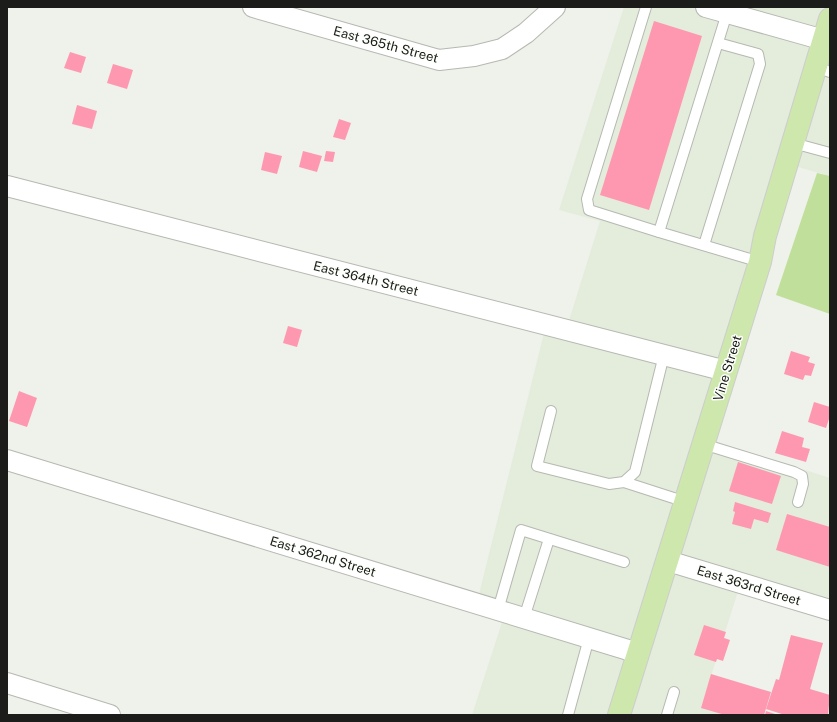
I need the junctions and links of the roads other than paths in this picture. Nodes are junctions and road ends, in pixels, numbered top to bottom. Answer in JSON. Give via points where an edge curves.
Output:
{"nodes":[{"id":1,"x":254,"y":7,"type":"edge"},
{"id":2,"x":555,"y":7,"type":"edge"},
{"id":3,"x":646,"y":7,"type":"edge"},
{"id":4,"x":706,"y":7,"type":"edge"},
{"id":5,"x":737,"y":12,"type":"edge"},
{"id":6,"x":830,"y":19,"type":"edge"},
{"id":7,"x":824,"y":40,"type":"junction"},
{"id":8,"x":718,"y":43,"type":"junction"},
{"id":9,"x":823,"y":70,"type":"edge"},
{"id":10,"x":793,"y":143,"type":"junction"},
{"id":11,"x":830,"y":153,"type":"edge"},
{"id":12,"x":7,"y":186,"type":"edge"},
{"id":13,"x":659,"y":232,"type":"junction"},
{"id":14,"x":704,"y":245,"type":"junction"},
{"id":15,"x":760,"y":262,"type":"junction"},
{"id":16,"x":664,"y":355,"type":"junction"},
{"id":17,"x":726,"y":371,"type":"junction"},
{"id":18,"x":551,"y":411,"type":"dead end"},
{"id":19,"x":703,"y":444,"type":"junction"},
{"id":20,"x":7,"y":460,"type":"edge"},
{"id":21,"x":624,"y":482,"type":"junction"},
{"id":22,"x":686,"y":502,"type":"junction"},
{"id":23,"x":798,"y":502,"type":"dead end"},
{"id":24,"x":549,"y":539,"type":"junction"},
{"id":25,"x":668,"y":561,"type":"junction"},
{"id":26,"x":624,"y":562,"type":"dead end"},
{"id":27,"x":498,"y":610,"type":"junction"},
{"id":28,"x":830,"y":610,"type":"edge"},
{"id":29,"x":524,"y":618,"type":"junction"},
{"id":30,"x":589,"y":638,"type":"junction"},
{"id":31,"x":638,"y":653,"type":"junction"},
{"id":32,"x":7,"y":683,"type":"edge"},
{"id":33,"x":674,"y":692,"type":"dead end"},
{"id":34,"x":110,"y":715,"type":"edge"},
{"id":35,"x":568,"y":715,"type":"edge"},
{"id":36,"x":619,"y":715,"type":"edge"},
{"id":37,"x":667,"y":715,"type":"edge"}],
"edges":[{"from":1,"to":2,"type":"street","name":"East 365th Street","via":[[439,60],[474,56],[502,49],[526,33]]},
{"from":3,"to":13,"type":"lane","via":[[587,199],[589,210]]},
{"from":4,"to":5,"type":"street"},
{"from":5,"to":7,"type":"street"},
{"from":5,"to":8,"type":"lane"},
{"from":6,"to":7,"type":"main road","name":"Vine Street"},
{"from":7,"to":9,"type":"main road","name":"Vine Street"},
{"from":8,"to":13,"type":"lane"},
{"from":8,"to":14,"type":"lane","via":[[758,54],[760,64]]},
{"from":9,"to":10,"type":"main road","name":"Vine Street"},
{"from":10,"to":11,"type":"lane"},
{"from":10,"to":15,"type":"main road","name":"Vine Street","via":[[765,236]]},
{"from":12,"to":16,"type":"street","name":"East 364th Street"},
{"from":13,"to":14,"type":"lane"},
{"from":14,"to":15,"type":"lane"},
{"from":15,"to":17,"type":"main road","name":"Vine Street"},
{"from":16,"to":17,"type":"street","name":"East 364th Street"},
{"from":16,"to":21,"type":"lane","via":[[635,472]]},
{"from":17,"to":19,"type":"main road","name":"Vine Street"},
{"from":18,"to":21,"type":"lane","via":[[537,466],[609,484]]},
{"from":19,"to":22,"type":"main road","name":"Vine Street"},
{"from":19,"to":23,"type":"lane","via":[[802,476],[803,484]]},
{"from":20,"to":27,"type":"street","name":"East 362nd Street"},
{"from":21,"to":22,"type":"lane"},
{"from":22,"to":25,"type":"main road","name":"Vine Street"},
{"from":24,"to":26,"type":"lane"},
{"from":24,"to":27,"type":"lane","via":[[521,530]]},
{"from":24,"to":29,"type":"lane"},
{"from":25,"to":28,"type":"street","name":"East 363rd Street"},
{"from":25,"to":31,"type":"main road","name":"Vine Street"},
{"from":27,"to":29,"type":"street","name":"East 362nd Street"},
{"from":29,"to":30,"type":"street","name":"East 362nd Street"},
{"from":30,"to":31,"type":"street","name":"East 362nd Street"},
{"from":30,"to":35,"type":"lane"},
{"from":31,"to":36,"type":"main road","name":"Vine Street"},
{"from":32,"to":34,"type":"street"},
{"from":33,"to":37,"type":"lane"}]}
